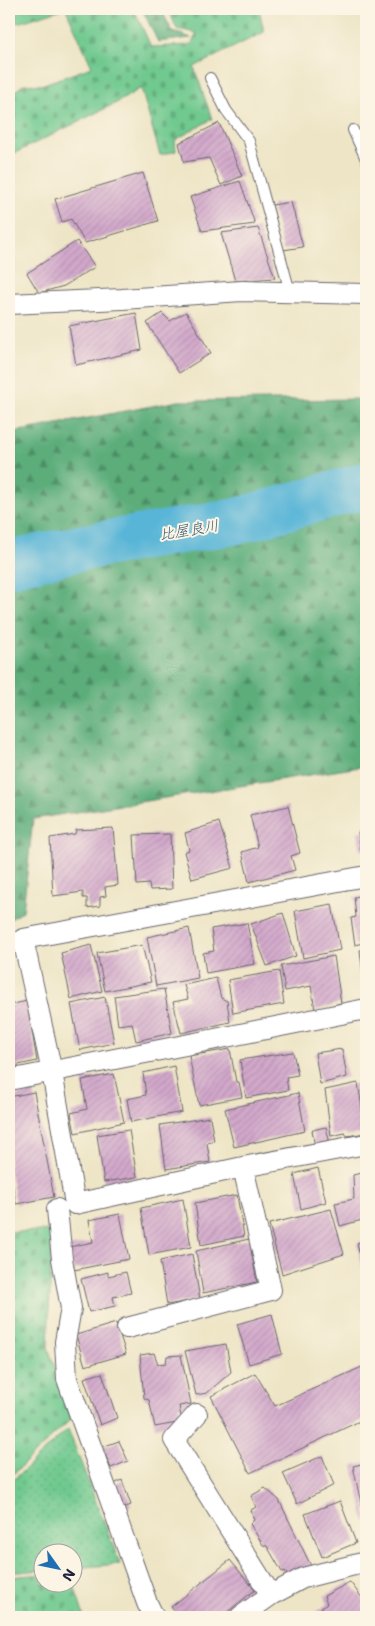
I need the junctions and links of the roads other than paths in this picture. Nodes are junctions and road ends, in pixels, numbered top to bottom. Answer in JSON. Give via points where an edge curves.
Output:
{"nodes":[{"id":1,"x":210,"y":78,"type":"dead end"},
{"id":2,"x":353,"y":130,"type":"dead end"},
{"id":3,"x":366,"y":159,"type":"edge"},
{"id":4,"x":290,"y":292,"type":"junction"},
{"id":5,"x":366,"y":294,"type":"edge"},
{"id":6,"x":9,"y":304,"type":"edge"},
{"id":7,"x":366,"y":876,"type":"edge"},
{"id":8,"x":366,"y":1009,"type":"edge"},
{"id":9,"x":52,"y":1072,"type":"junction"},
{"id":10,"x":9,"y":1080,"type":"edge"},
{"id":11,"x":366,"y":1144,"type":"edge"},
{"id":12,"x":243,"y":1166,"type":"junction"},
{"id":13,"x":57,"y":1209,"type":"dead end"},
{"id":14,"x":127,"y":1328,"type":"dead end"},
{"id":15,"x":197,"y":1414,"type":"dead end"},
{"id":16,"x":366,"y":1562,"type":"edge"},
{"id":17,"x":271,"y":1595,"type":"junction"},
{"id":18,"x":154,"y":1617,"type":"edge"},
{"id":19,"x":240,"y":1617,"type":"edge"}],
"edges":[{"from":1,"to":4,"type":"lane","via":[[226,110],[249,141]]},
{"from":2,"to":3,"type":"lane"},
{"from":4,"to":5,"type":"street"},
{"from":4,"to":6,"type":"street","via":[[242,291]]},
{"from":7,"to":9,"type":"street","via":[[23,939]]},
{"from":8,"to":9,"type":"street"},
{"from":9,"to":10,"type":"street"},
{"from":9,"to":12,"type":"street","via":[[75,1204]]},
{"from":11,"to":12,"type":"street"},
{"from":12,"to":14,"type":"street","via":[[271,1290]]},
{"from":13,"to":18,"type":"street","via":[[71,1308],[65,1342],[67,1379]]},
{"from":15,"to":17,"type":"street","via":[[174,1440]]},
{"from":16,"to":17,"type":"street","via":[[303,1578]]},
{"from":17,"to":19,"type":"street"}]}
